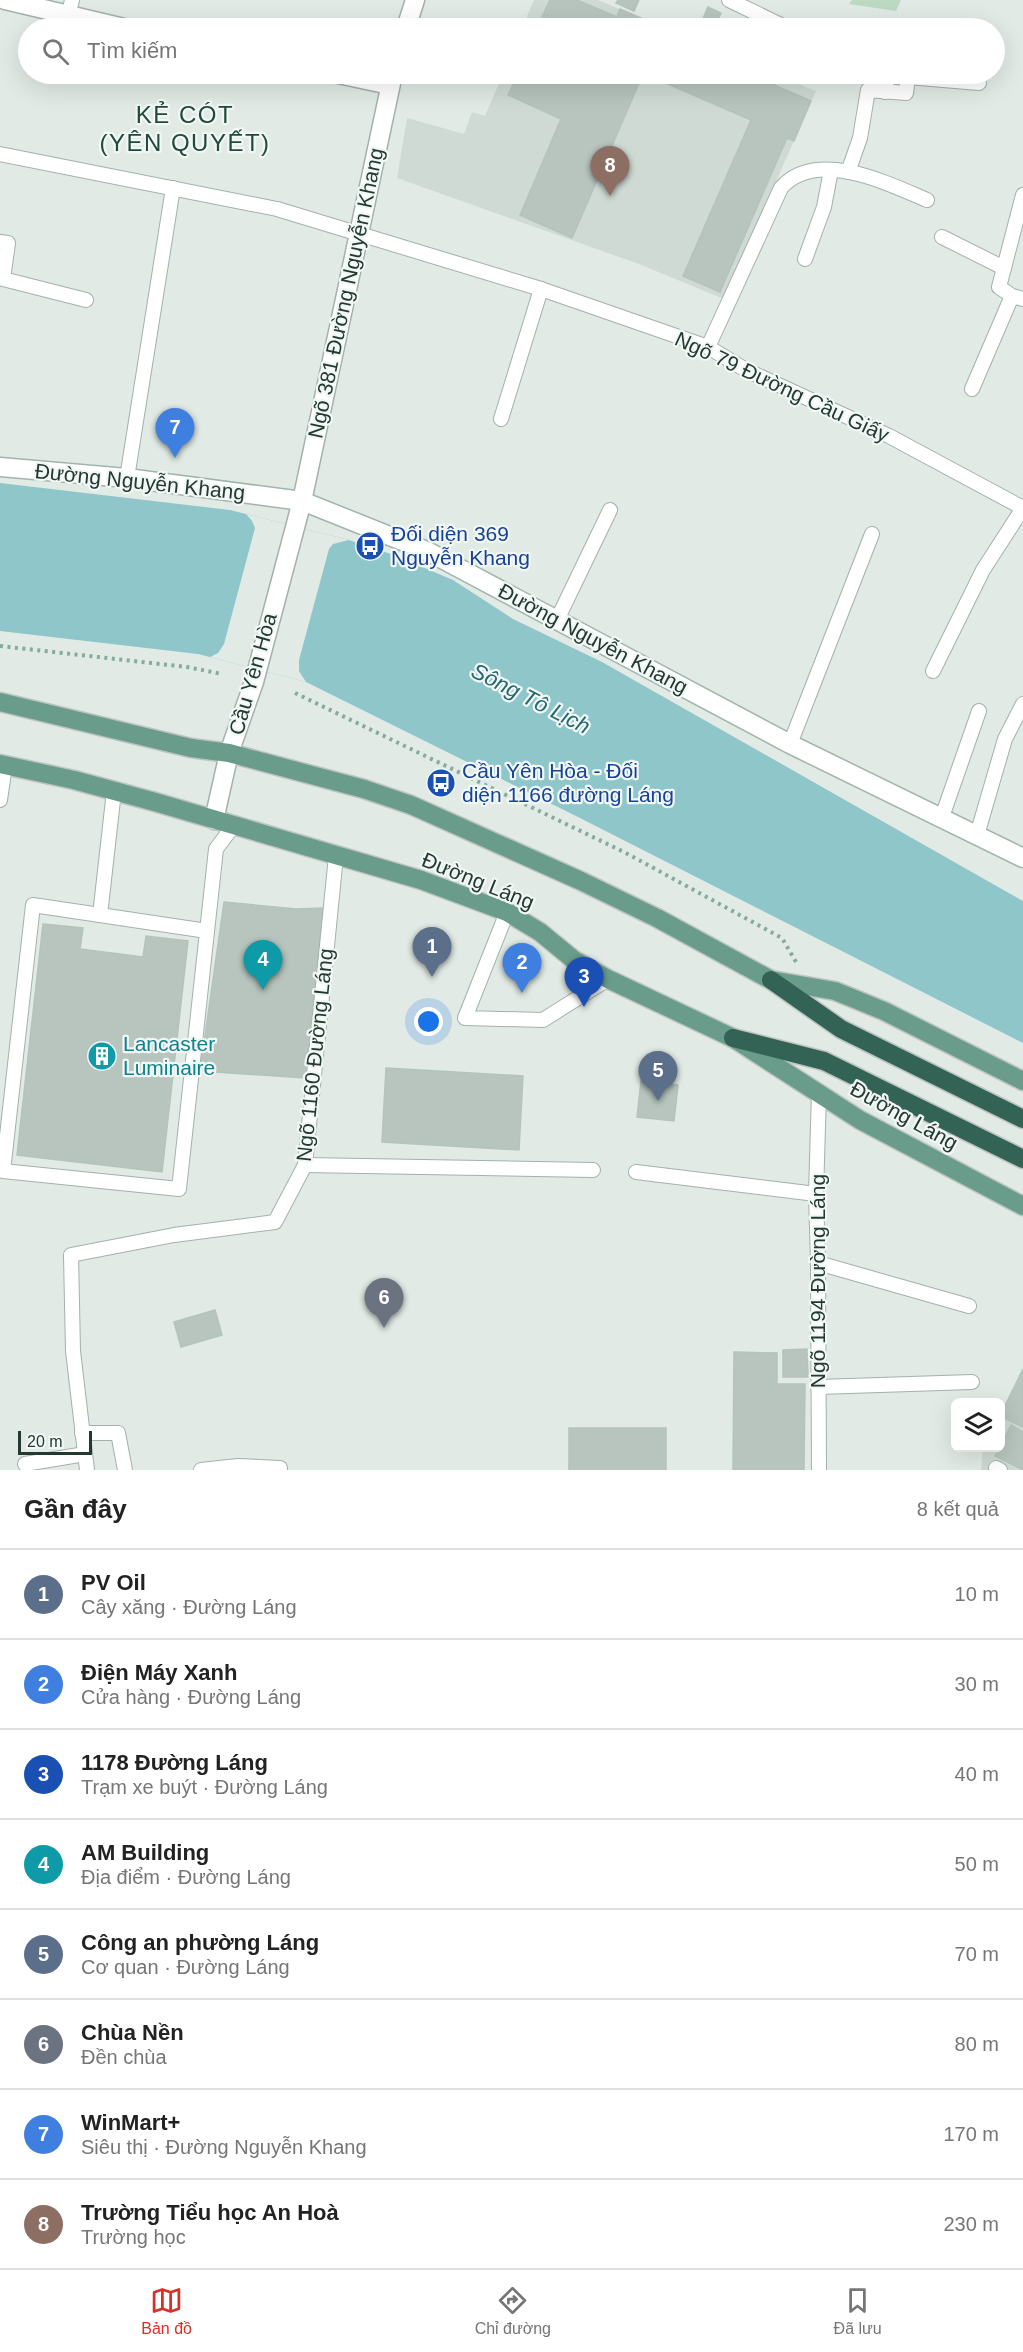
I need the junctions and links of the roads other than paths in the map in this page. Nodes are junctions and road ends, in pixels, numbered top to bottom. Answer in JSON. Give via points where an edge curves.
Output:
{"nodes":[{"id":1,"x":5,"y":0,"type":"edge"},
{"id":2,"x":415,"y":0,"type":"edge"},
{"id":3,"x":729,"y":0,"type":"edge"},
{"id":4,"x":70,"y":8,"type":"edge"},
{"id":5,"x":97,"y":18,"type":"edge"},
{"id":6,"x":409,"y":18,"type":"edge"},
{"id":7,"x":766,"y":18,"type":"edge"},
{"id":8,"x":390,"y":84,"type":"edge"},
{"id":9,"x":886,"y":84,"type":"edge"},
{"id":10,"x":907,"y":84,"type":"edge"},
{"id":11,"x":885,"y":92,"type":"junction"},
{"id":12,"x":0,"y":154,"type":"edge"},
{"id":13,"x":831,"y":170,"type":"junction"},
{"id":14,"x":848,"y":172,"type":"junction"},
{"id":15,"x":172,"y":188,"type":"junction"},
{"id":16,"x":1023,"y":195,"type":"edge"},
{"id":17,"x":927,"y":200,"type":"dead end"},
{"id":18,"x":360,"y":234,"type":"junction"},
{"id":19,"x":942,"y":237,"type":"dead end"},
{"id":20,"x":0,"y":242,"type":"edge"},
{"id":21,"x":805,"y":259,"type":"dead end"},
{"id":22,"x":1004,"y":268,"type":"junction"},
{"id":23,"x":541,"y":289,"type":"junction"},
{"id":24,"x":1018,"y":297,"type":"edge"},
{"id":25,"x":86,"y":300,"type":"dead end"},
{"id":26,"x":708,"y":347,"type":"junction"},
{"id":27,"x":972,"y":389,"type":"dead end"},
{"id":28,"x":501,"y":419,"type":"dead end"},
{"id":29,"x":0,"y":467,"type":"edge"},
{"id":30,"x":127,"y":478,"type":"junction"},
{"id":31,"x":302,"y":501,"type":"junction"},
{"id":32,"x":1023,"y":508,"type":"edge"},
{"id":33,"x":610,"y":510,"type":"dead end"},
{"id":34,"x":294,"y":527,"type":"joint"},
{"id":35,"x":872,"y":534,"type":"dead end"},
{"id":36,"x":557,"y":620,"type":"junction"},
{"id":37,"x":933,"y":671,"type":"dead end"},
{"id":38,"x":0,"y":702,"type":"edge"},
{"id":39,"x":1023,"y":704,"type":"edge"},
{"id":40,"x":979,"y":711,"type":"dead end"},
{"id":41,"x":790,"y":744,"type":"junction"},
{"id":42,"x":229,"y":753,"type":"junction"},
{"id":43,"x":2,"y":764,"type":"edge"},
{"id":44,"x":114,"y":791,"type":"junction"},
{"id":45,"x":0,"y":800,"type":"edge"},
{"id":46,"x":942,"y":817,"type":"junction"},
{"id":47,"x":214,"y":820,"type":"junction"},
{"id":48,"x":234,"y":825,"type":"junction"},
{"id":49,"x":977,"y":835,"type":"junction"},
{"id":50,"x":336,"y":856,"type":"junction"},
{"id":51,"x":1023,"y":858,"type":"edge"},
{"id":52,"x":507,"y":912,"type":"junction"},
{"id":53,"x":100,"y":915,"type":"junction"},
{"id":54,"x":207,"y":931,"type":"junction"},
{"id":55,"x":608,"y":979,"type":"junction"},
{"id":56,"x":771,"y":980,"type":"junction"},
{"id":57,"x":734,"y":1038,"type":"junction"},
{"id":58,"x":1023,"y":1080,"type":"edge"},
{"id":59,"x":819,"y":1092,"type":"junction"},
{"id":60,"x":1023,"y":1119,"type":"edge"},
{"id":61,"x":1023,"y":1159,"type":"edge"},
{"id":62,"x":305,"y":1166,"type":"junction"},
{"id":63,"x":593,"y":1170,"type":"dead end"},
{"id":64,"x":636,"y":1172,"type":"dead end"},
{"id":65,"x":816,"y":1194,"type":"junction"},
{"id":66,"x":1023,"y":1206,"type":"edge"},
{"id":67,"x":819,"y":1263,"type":"junction"},
{"id":68,"x":969,"y":1306,"type":"dead end"},
{"id":69,"x":972,"y":1382,"type":"dead end"},
{"id":70,"x":818,"y":1387,"type":"junction"},
{"id":71,"x":82,"y":1432,"type":"junction"},
{"id":72,"x":85,"y":1454,"type":"junction"},
{"id":73,"x":26,"y":1464,"type":"dead end"},
{"id":74,"x":280,"y":1468,"type":"dead end"},
{"id":75,"x":87,"y":1470,"type":"edge"},
{"id":76,"x":125,"y":1470,"type":"edge"},
{"id":77,"x":201,"y":1470,"type":"edge"},
{"id":78,"x":819,"y":1470,"type":"edge"}],
"edges":[{"from":1,"to":4,"type":"main road"},
{"from":2,"to":6,"type":"main road"},
{"from":3,"to":7,"type":"lane"},
{"from":4,"to":5,"type":"main road"},
{"from":8,"to":18,"type":"main road","name":"Ngõ 381 Đường Nguyễn Khang"},
{"from":9,"to":11,"type":"lane"},
{"from":10,"to":11,"type":"lane","via":[[906,93]]},
{"from":11,"to":14,"type":"lane","via":[[868,90],[860,138]]},
{"from":12,"to":15,"type":"lane","name":"Ngõ 79 Đường Cầu Giấy"},
{"from":13,"to":14,"type":"lane"},
{"from":13,"to":21,"type":"lane","via":[[824,207]]},
{"from":13,"to":26,"type":"lane","via":[[790,178],[781,188]]},
{"from":14,"to":17,"type":"lane"},
{"from":15,"to":18,"type":"lane","name":"Ngõ 79 Đường Cầu Giấy","via":[[277,209]]},
{"from":15,"to":30,"type":"lane"},
{"from":16,"to":22,"type":"lane"},
{"from":18,"to":23,"type":"lane","name":"Ngõ 79 Đường Cầu Giấy"},
{"from":18,"to":31,"type":"main road","name":"Ngõ 381 Đường Nguyễn Khang"},
{"from":19,"to":22,"type":"lane"},
{"from":20,"to":25,"type":"lane","via":[[8,243],[3,279]]},
{"from":22,"to":24,"type":"lane","via":[[999,287]]},
{"from":23,"to":26,"type":"lane","name":"Ngõ 79 Đường Cầu Giấy"},
{"from":23,"to":28,"type":"lane"},
{"from":24,"to":27,"type":"lane"},
{"from":26,"to":32,"type":"lane","name":"Ngõ 79 Đường Cầu Giấy","via":[[746,370],[889,436]]},
{"from":29,"to":30,"type":"main road","name":"Đường Nguyễn Khang"},
{"from":30,"to":31,"type":"main road","name":"Đường Nguyễn Khang"},
{"from":31,"to":34,"type":"main road","name":"Ngõ 381 Đường Nguyễn Khang"},
{"from":31,"to":36,"type":"main road","name":"Đường Nguyễn Khang","via":[[427,551]]},
{"from":32,"to":37,"type":"lane","via":[[982,570]]},
{"from":33,"to":36,"type":"lane"},
{"from":34,"to":42,"type":"main road","name":"Cầu Yên Hòa","via":[[257,669]]},
{"from":35,"to":41,"type":"lane"},
{"from":36,"to":41,"type":"main road","name":"Đường Nguyễn Khang"},
{"from":38,"to":42,"type":"main road","name":"Đường Láng","via":[[191,748]]},
{"from":39,"to":49,"type":"lane","via":[[1005,739]]},
{"from":40,"to":46,"type":"lane"},
{"from":41,"to":46,"type":"main road","name":"Đường Nguyễn Khang"},
{"from":42,"to":47,"type":"main road","name":"Cầu Yên Hòa"},
{"from":42,"to":56,"type":"main road","name":"Đường Láng","via":[[364,789],[411,806],[581,881]]},
{"from":43,"to":44,"type":"main road","name":"Đường Láng"},
{"from":43,"to":45,"type":"lane"},
{"from":44,"to":47,"type":"main road","name":"Đường Láng"},
{"from":44,"to":53,"type":"lane"},
{"from":46,"to":49,"type":"main road","name":"Đường Nguyễn Khang"},
{"from":47,"to":48,"type":"main road","name":"Đường Láng"},
{"from":48,"to":50,"type":"main road","name":"Đường Láng"},
{"from":48,"to":54,"type":"lane","via":[[216,849]]},
{"from":49,"to":51,"type":"main road","name":"Đường Nguyễn Khang"},
{"from":50,"to":52,"type":"main road","name":"Đường Láng","via":[[421,880]]},
{"from":50,"to":62,"type":"lane","name":"Ngõ 1160 Đường Láng"},
{"from":52,"to":55,"type":"main road","name":"Đường Láng"},
{"from":52,"to":55,"type":"lane","via":[[465,1018],[543,1020]]},
{"from":53,"to":54,"type":"lane"},
{"from":53,"to":54,"type":"lane","via":[[33,905],[3,1171],[179,1189]]},
{"from":55,"to":57,"type":"main road","name":"Đường Láng"},
{"from":56,"to":58,"type":"main road","name":"Đường Láng","via":[[835,991]]},
{"from":56,"to":60,"type":"highway","via":[[841,1029]]},
{"from":57,"to":59,"type":"main road","name":"Đường Láng"},
{"from":57,"to":61,"type":"highway","via":[[824,1060]]},
{"from":59,"to":65,"type":"lane","name":"Ngõ 1194 Đường Láng"},
{"from":59,"to":66,"type":"main road","name":"Đường Láng","via":[[860,1120]]},
{"from":62,"to":63,"type":"lane"},
{"from":62,"to":71,"type":"lane","name":"Ngõ 1160 Đường Láng","via":[[275,1222],[174,1234],[71,1255],[73,1351]]},
{"from":64,"to":65,"type":"lane"},
{"from":65,"to":67,"type":"lane","name":"Ngõ 1194 Đường Láng"},
{"from":67,"to":68,"type":"lane"},
{"from":67,"to":70,"type":"lane","name":"Ngõ 1194 Đường Láng"},
{"from":69,"to":70,"type":"lane"},
{"from":70,"to":78,"type":"lane","name":"Ngõ 1194 Đường Láng"},
{"from":71,"to":72,"type":"lane","name":"Ngõ 1160 Đường Láng"},
{"from":71,"to":76,"type":"lane","via":[[118,1432]]},
{"from":72,"to":73,"type":"lane"},
{"from":72,"to":75,"type":"lane","name":"Ngõ 1160 Đường Láng"},
{"from":74,"to":77,"type":"lane","via":[[238,1466]]}]}
